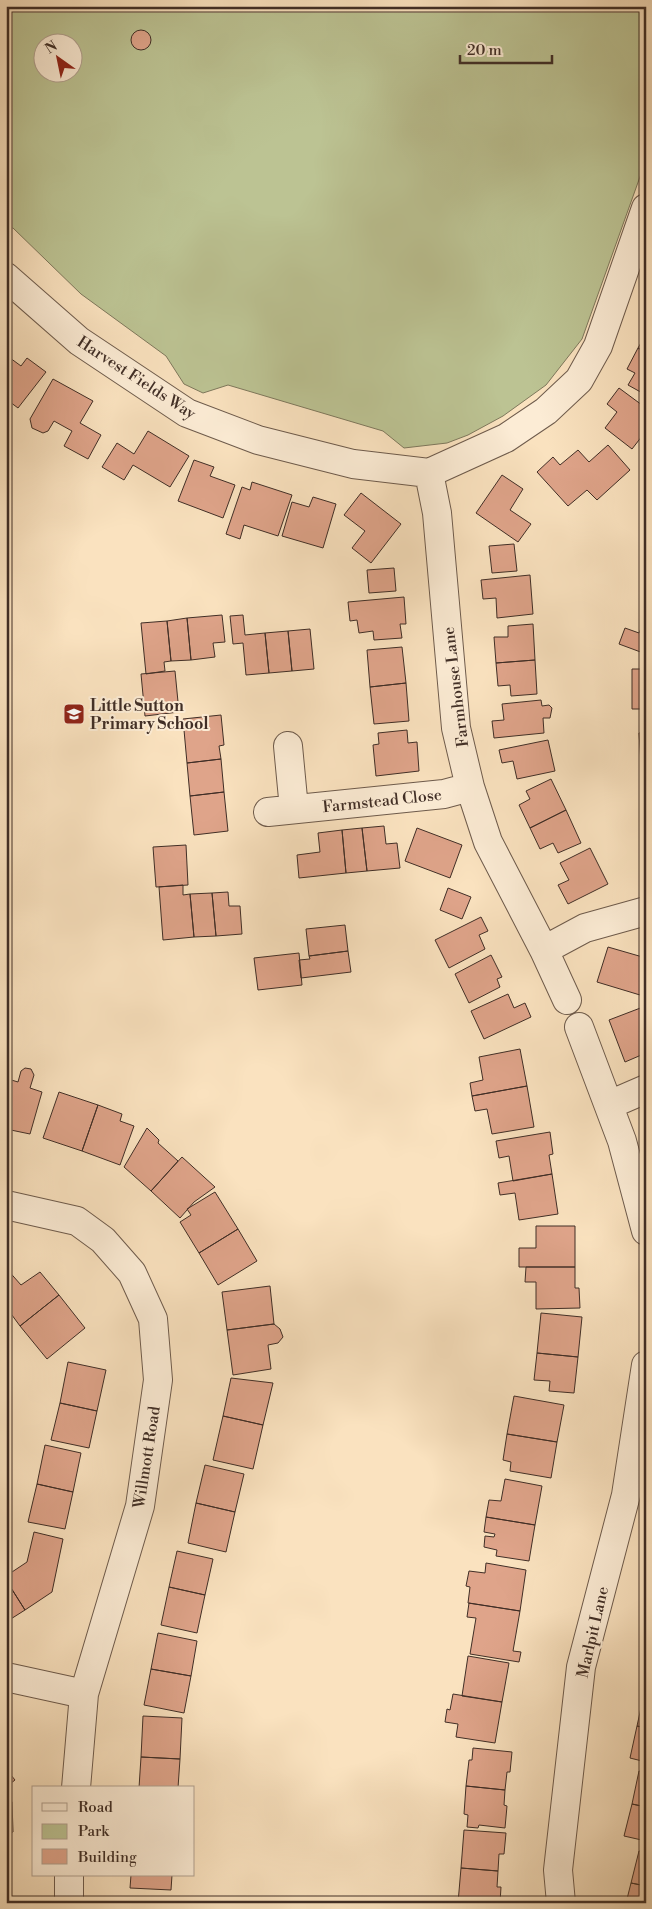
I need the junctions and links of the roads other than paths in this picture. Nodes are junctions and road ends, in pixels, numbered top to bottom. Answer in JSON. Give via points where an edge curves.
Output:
{"nodes":[{"id":1,"x":646,"y":208,"type":"edge"},
{"id":2,"x":6,"y":277,"type":"edge"},
{"id":3,"x":429,"y":473,"type":"junction"},
{"id":4,"x":288,"y":746,"type":"dead end"},
{"id":5,"x":470,"y":787,"type":"junction"},
{"id":6,"x":646,"y":911,"type":"edge"},
{"id":7,"x":544,"y":950,"type":"junction"},
{"id":8,"x":567,"y":1000,"type":"dead end"},
{"id":9,"x":579,"y":1027,"type":"dead end"},
{"id":10,"x":646,"y":1089,"type":"edge"},
{"id":11,"x":609,"y":1105,"type":"junction"},
{"id":12,"x":6,"y":1205,"type":"edge"},
{"id":13,"x":646,"y":1231,"type":"edge"},
{"id":14,"x":646,"y":1365,"type":"edge"},
{"id":15,"x":6,"y":1677,"type":"edge"},
{"id":16,"x":84,"y":1694,"type":"junction"},
{"id":17,"x":76,"y":1786,"type":"edge"},
{"id":18,"x":69,"y":1876,"type":"edge"},
{"id":19,"x":68,"y":1903,"type":"edge"},
{"id":20,"x":561,"y":1903,"type":"edge"}],
"edges":[{"from":1,"to":3,"type":"street","via":[[598,346],[579,380],[546,411],[506,438]]},
{"from":2,"to":3,"type":"street","name":"Harvest Fields Way","via":[[79,341],[187,413],[258,440],[353,464]]},
{"from":3,"to":5,"type":"street","name":"Farmhouse Lane","via":[[437,513],[456,728]]},
{"from":4,"to":5,"type":"street","name":"Farmstead Close","via":[[281,810],[444,794]]},
{"from":5,"to":7,"type":"street","name":"Farmhouse Lane","via":[[488,842]]},
{"from":6,"to":7,"type":"street","via":[[584,928]]},
{"from":7,"to":8,"type":"street","name":"Farmhouse Lane"},
{"from":9,"to":11,"type":"street"},
{"from":10,"to":11,"type":"street"},
{"from":11,"to":13,"type":"street"},
{"from":12,"to":16,"type":"street","name":"Willmott Road","via":[[77,1221],[103,1240],[132,1273],[153,1319],[158,1380],[140,1506]]},
{"from":14,"to":20,"type":"street","name":"Marlpit Lane","via":[[626,1495],[581,1667],[558,1870]]},
{"from":15,"to":16,"type":"street"},
{"from":16,"to":17,"type":"street","name":"Willmott Road"},
{"from":18,"to":19,"type":"street"}]}
